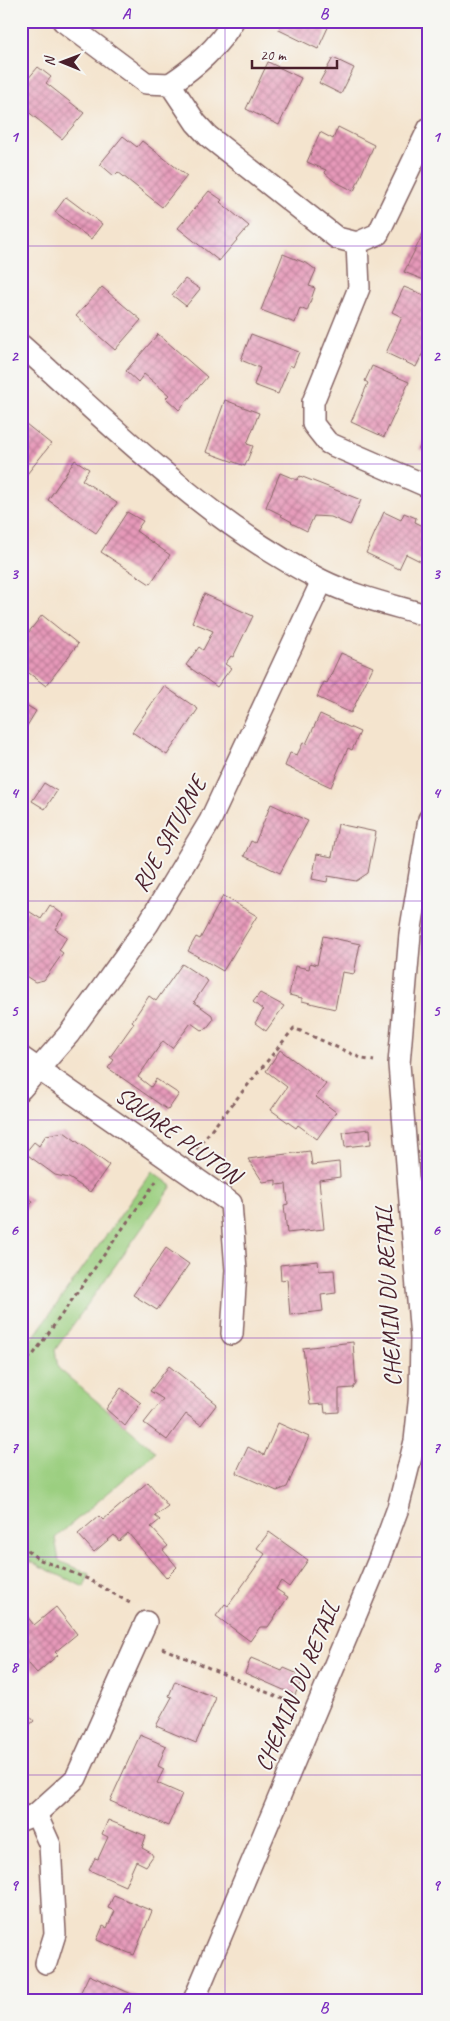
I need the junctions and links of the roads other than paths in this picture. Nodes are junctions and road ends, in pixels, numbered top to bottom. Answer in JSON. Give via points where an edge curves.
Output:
{"nodes":[{"id":1,"x":63,"y":21,"type":"edge"},
{"id":2,"x":233,"y":21,"type":"edge"},
{"id":3,"x":170,"y":84,"type":"junction"},
{"id":4,"x":429,"y":128,"type":"edge"},
{"id":5,"x":357,"y":243,"type":"junction"},
{"id":6,"x":21,"y":346,"type":"edge"},
{"id":7,"x":429,"y":487,"type":"edge"},
{"id":8,"x":322,"y":581,"type":"junction"},
{"id":9,"x":429,"y":616,"type":"edge"},
{"id":10,"x":429,"y":819,"type":"edge"},
{"id":11,"x":30,"y":1062,"type":"edge"},
{"id":12,"x":21,"y":1089,"type":"edge"},
{"id":13,"x":232,"y":1334,"type":"dead end"},
{"id":14,"x":143,"y":1630,"type":"road end"},
{"id":15,"x":28,"y":1817,"type":"edge"},
{"id":16,"x":46,"y":1963,"type":"dead end"},
{"id":17,"x":194,"y":2000,"type":"edge"}],
"edges":[{"from":1,"to":3,"type":"street","via":[[146,82]]},
{"from":2,"to":3,"type":"street","via":[[198,65]]},
{"from":3,"to":5,"type":"street","via":[[208,136],[337,238]]},
{"from":4,"to":5,"type":"street","via":[[378,234]]},
{"from":5,"to":7,"type":"street","via":[[359,288],[313,402],[313,424],[328,443]]},
{"from":6,"to":8,"type":"street","via":[[166,474],[223,519]]},
{"from":8,"to":9,"type":"street"},
{"from":8,"to":11,"type":"street","name":"RUE SATURNE","via":[[210,821],[148,924],[69,1034]]},
{"from":10,"to":17,"type":"street","name":"CHEMIN DU RETAIL","via":[[410,934],[399,1064],[421,1338],[415,1441],[395,1517]]},
{"from":11,"to":12,"type":"street","name":"RUE SATURNE"},
{"from":11,"to":13,"type":"street","name":"SQUARE PLUTON","via":[[231,1203],[236,1270]]},
{"from":14,"to":15,"type":"street","via":[[76,1778]]},
{"from":15,"to":16,"type":"street","via":[[50,1845],[55,1934]]}]}
